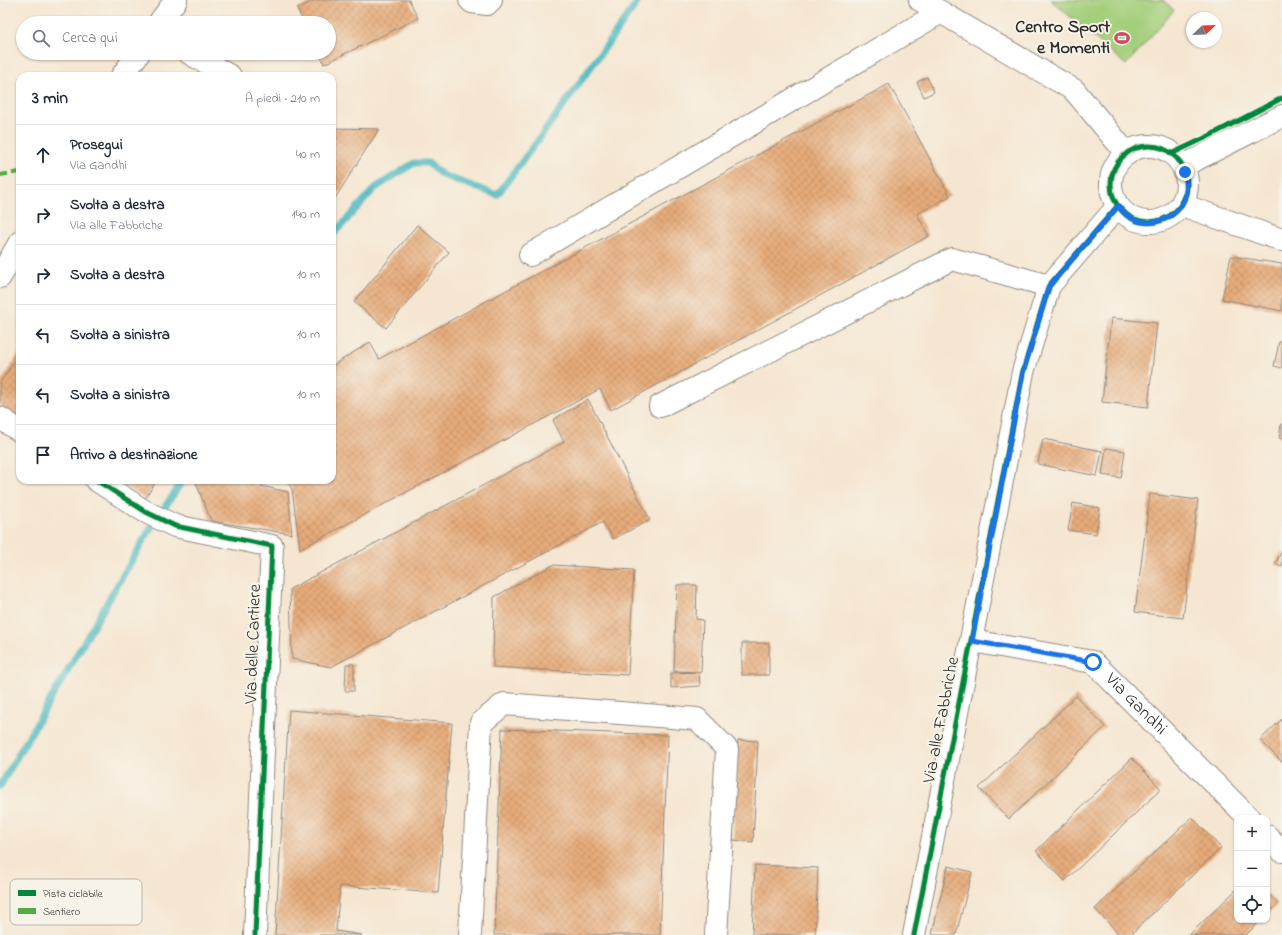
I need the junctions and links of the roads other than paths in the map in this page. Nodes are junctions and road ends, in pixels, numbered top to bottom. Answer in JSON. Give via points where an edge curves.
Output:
{"nodes":[{"id":1,"x":176,"y":0,"type":"edge"},
{"id":2,"x":470,"y":0,"type":"edge"},
{"id":3,"x":491,"y":0,"type":"edge"},
{"id":4,"x":920,"y":0,"type":"edge"},
{"id":5,"x":941,"y":12,"type":"junction"},
{"id":6,"x":164,"y":16,"type":"edge"},
{"id":7,"x":133,"y":60,"type":"edge"},
{"id":8,"x":201,"y":60,"type":"edge"},
{"id":9,"x":125,"y":72,"type":"edge"},
{"id":10,"x":223,"y":72,"type":"edge"},
{"id":11,"x":1282,"y":116,"type":"edge"},
{"id":12,"x":1126,"y":154,"type":"junction"},
{"id":13,"x":1183,"y":166,"type":"junction"},
{"id":14,"x":1182,"y":205,"type":"junction"},
{"id":15,"x":1118,"y":206,"type":"junction"},
{"id":16,"x":1282,"y":240,"type":"edge"},
{"id":17,"x":16,"y":249,"type":"edge"},
{"id":18,"x":530,"y":255,"type":"dead end"},
{"id":19,"x":0,"y":277,"type":"edge"},
{"id":20,"x":1049,"y":286,"type":"junction"},
{"id":21,"x":660,"y":406,"type":"dead end"},
{"id":22,"x":0,"y":418,"type":"edge"},
{"id":23,"x":16,"y":428,"type":"edge"},
{"id":24,"x":102,"y":484,"type":"edge"},
{"id":25,"x":972,"y":641,"type":"junction"},
{"id":26,"x":1246,"y":815,"type":"edge"},
{"id":27,"x":1270,"y":839,"type":"edge"},
{"id":28,"x":1282,"y":851,"type":"edge"},
{"id":29,"x":255,"y":935,"type":"edge"},
{"id":30,"x":470,"y":935,"type":"edge"},
{"id":31,"x":716,"y":935,"type":"edge"},
{"id":32,"x":914,"y":935,"type":"edge"}],
"edges":[{"from":1,"to":6,"type":"street"},
{"from":2,"to":3,"type":"street","via":[[487,4]]},
{"from":4,"to":5,"type":"street"},
{"from":5,"to":12,"type":"street","via":[[1074,90]]},
{"from":5,"to":18,"type":"street"},
{"from":7,"to":9,"type":"street"},
{"from":8,"to":10,"type":"street"},
{"from":11,"to":13,"type":"street"},
{"from":12,"to":13,"type":"street","via":[[1142,147],[1157,147],[1169,152]]},
{"from":12,"to":15,"type":"street","via":[[1113,172],[1111,184]]},
{"from":13,"to":14,"type":"street","via":[[1187,187]]},
{"from":14,"to":15,"type":"street","via":[[1165,220],[1156,222],[1128,217]]},
{"from":14,"to":16,"type":"street"},
{"from":15,"to":20,"type":"street","name":"Via alle Fabbriche"},
{"from":17,"to":19,"type":"street"},
{"from":20,"to":21,"type":"street","via":[[952,259]]},
{"from":20,"to":25,"type":"street","name":"Via alle Fabbriche","via":[[1023,372]]},
{"from":22,"to":23,"type":"street"},
{"from":24,"to":29,"type":"street","name":"Via delle Cartiere","via":[[146,512],[175,526],[272,546]]},
{"from":25,"to":26,"type":"street","name":"Via Gandhi","via":[[1093,662]]},
{"from":25,"to":32,"type":"street","name":"Via alle Fabbriche"},
{"from":27,"to":28,"type":"street"},
{"from":30,"to":31,"type":"street","via":[[481,723],[504,704],[697,719],[727,749]]}]}
